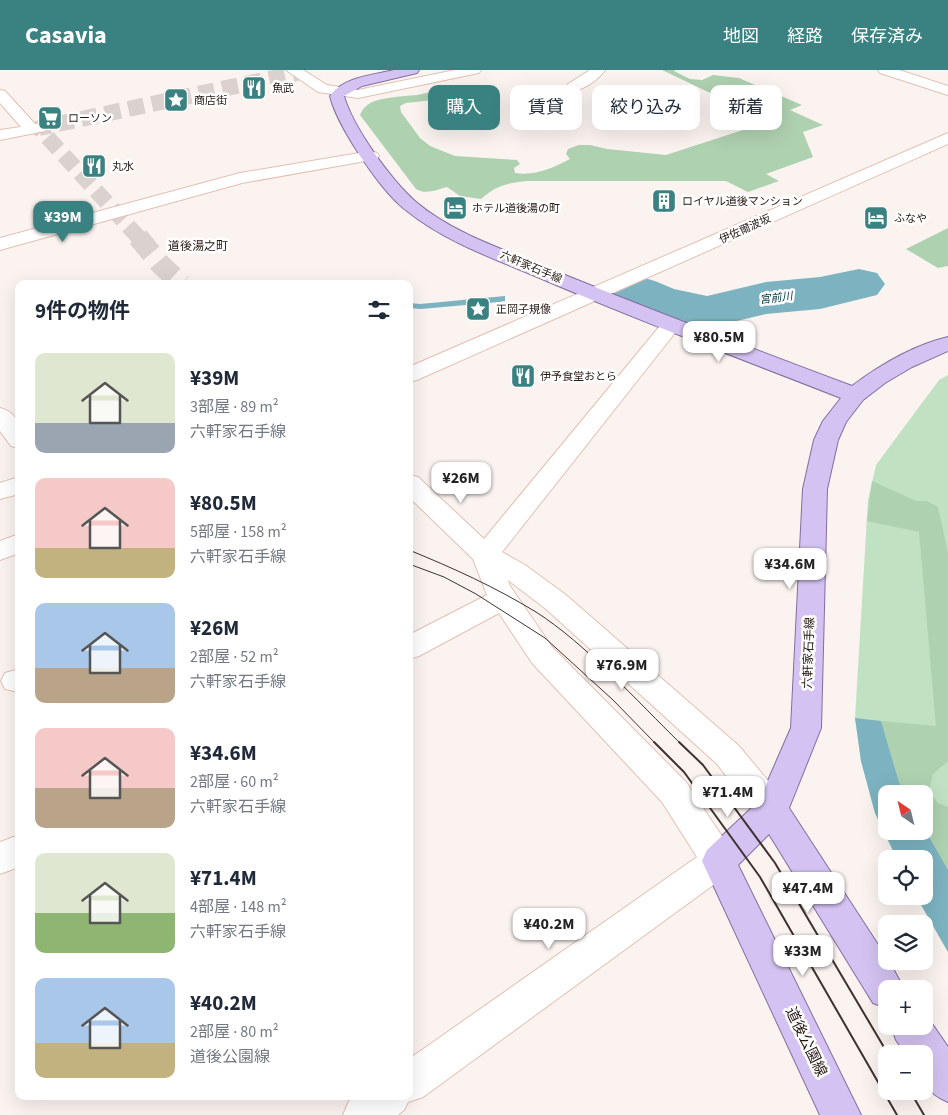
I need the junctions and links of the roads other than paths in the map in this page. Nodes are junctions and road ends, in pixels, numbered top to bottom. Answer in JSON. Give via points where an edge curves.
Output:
{"nodes":[{"id":1,"x":293,"y":70,"type":"edge"},
{"id":2,"x":412,"y":70,"type":"edge"},
{"id":3,"x":474,"y":70,"type":"edge"},
{"id":4,"x":598,"y":70,"type":"edge"},
{"id":5,"x":885,"y":70,"type":"edge"},
{"id":6,"x":576,"y":85,"type":"edge"},
{"id":7,"x":341,"y":91,"type":"junction"},
{"id":8,"x":948,"y":91,"type":"edge"},
{"id":9,"x":0,"y":94,"type":"edge"},
{"id":10,"x":0,"y":135,"type":"edge"},
{"id":11,"x":948,"y":138,"type":"edge"},
{"id":12,"x":371,"y":156,"type":"junction"},
{"id":13,"x":0,"y":244,"type":"edge"},
{"id":14,"x":596,"y":295,"type":"junction"},
{"id":15,"x":671,"y":325,"type":"junction"},
{"id":16,"x":948,"y":343,"type":"edge"},
{"id":17,"x":413,"y":373,"type":"edge"},
{"id":18,"x":855,"y":395,"type":"junction"},
{"id":19,"x":0,"y":416,"type":"edge"},
{"id":20,"x":15,"y":436,"type":"edge"},
{"id":21,"x":15,"y":486,"type":"edge"},
{"id":22,"x":413,"y":487,"type":"edge"},
{"id":23,"x":0,"y":491,"type":"edge"},
{"id":24,"x":15,"y":545,"type":"edge"},
{"id":25,"x":0,"y":551,"type":"edge"},
{"id":26,"x":485,"y":555,"type":"junction"},
{"id":27,"x":502,"y":599,"type":"junction"},
{"id":28,"x":413,"y":646,"type":"edge"},
{"id":29,"x":772,"y":810,"type":"junction"},
{"id":30,"x":15,"y":852,"type":"edge"},
{"id":31,"x":0,"y":859,"type":"edge"},
{"id":32,"x":719,"y":861,"type":"junction"},
{"id":33,"x":880,"y":980,"type":"edge"},
{"id":34,"x":916,"y":1035,"type":"edge"},
{"id":35,"x":413,"y":1079,"type":"edge"},
{"id":36,"x":948,"y":1082,"type":"edge"},
{"id":37,"x":384,"y":1100,"type":"edge"},
{"id":38,"x":363,"y":1115,"type":"edge"},
{"id":39,"x":841,"y":1115,"type":"edge"}],
"edges":[{"from":1,"to":7,"type":"street","via":[[323,89]]},
{"from":2,"to":7,"type":"main road","via":[[357,83]]},
{"from":3,"to":7,"type":"street","via":[[370,93]]},
{"from":4,"to":6,"type":"street"},
{"from":5,"to":8,"type":"street"},
{"from":7,"to":12,"type":"main road","name":"六軒家石手線","via":[[337,96],[338,102],[346,120]]},
{"from":9,"to":10,"type":"street","via":[[35,128]]},
{"from":11,"to":14,"type":"street","name":"伊佐爾波坂"},
{"from":12,"to":13,"type":"street","via":[[240,178]]},
{"from":12,"to":14,"type":"main road","name":"六軒家石手線","via":[[406,204],[422,216]]},
{"from":14,"to":15,"type":"main road","name":"六軒家石手線"},
{"from":14,"to":17,"type":"street","name":"伊佐爾波坂"},
{"from":15,"to":18,"type":"main road","name":"六軒家石手線"},
{"from":15,"to":26,"type":"street"},
{"from":16,"to":18,"type":"main road","name":"六軒家石手線","via":[[904,362]]},
{"from":18,"to":29,"type":"main road","name":"六軒家石手線","via":[[835,421],[826,440],[815,489],[806,728]]},
{"from":19,"to":20,"type":"street"},
{"from":21,"to":23,"type":"street"},
{"from":22,"to":26,"type":"street"},
{"from":24,"to":25,"type":"street"},
{"from":26,"to":27,"type":"street"},
{"from":26,"to":29,"type":"street","via":[[516,572],[556,602],[728,755]]},
{"from":27,"to":28,"type":"street"},
{"from":27,"to":32,"type":"street","via":[[542,655],[674,792]]},
{"from":29,"to":32,"type":"main road","name":"六軒家石手線"},
{"from":29,"to":33,"type":"main road"},
{"from":30,"to":31,"type":"street"},
{"from":32,"to":35,"type":"street"},
{"from":32,"to":39,"type":"main road","name":"道後公園線"},
{"from":34,"to":36,"type":"main road"},
{"from":37,"to":38,"type":"street"}]}
